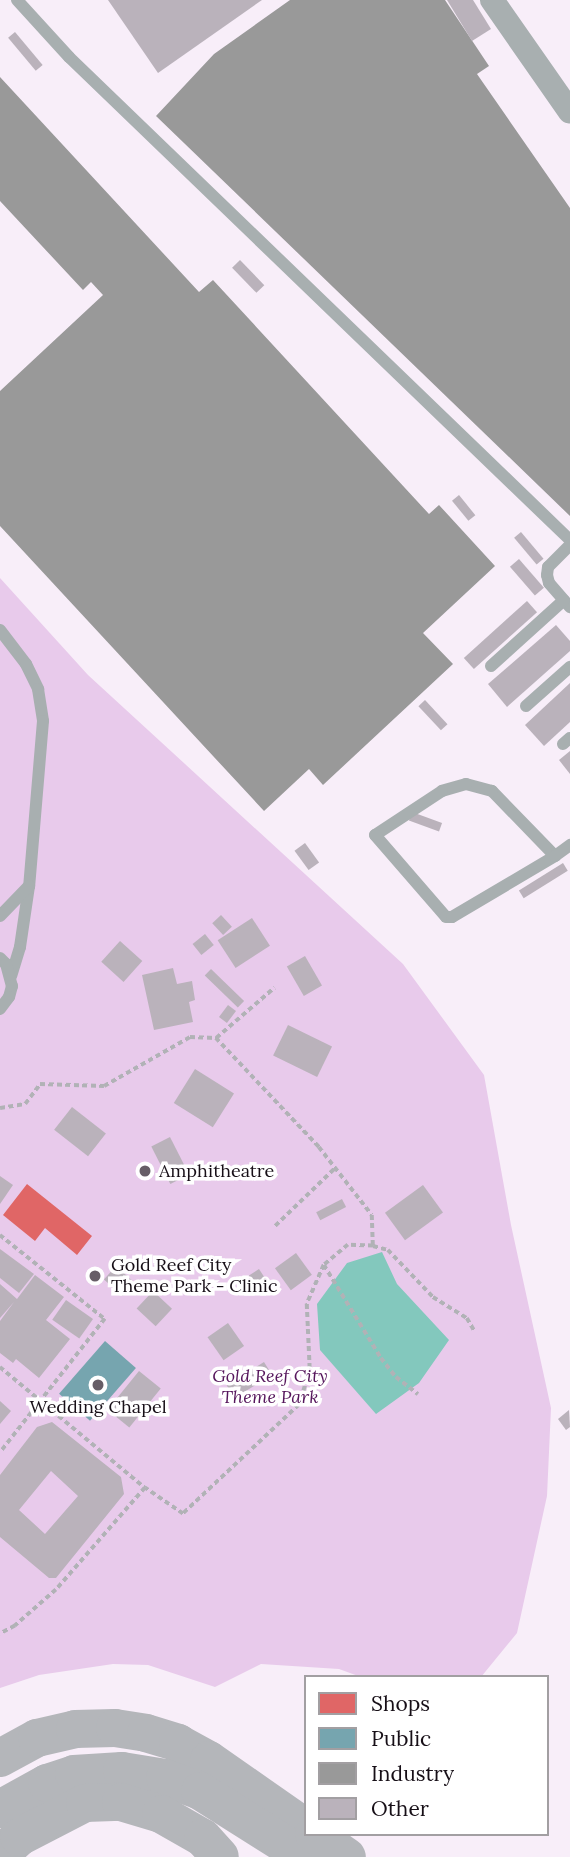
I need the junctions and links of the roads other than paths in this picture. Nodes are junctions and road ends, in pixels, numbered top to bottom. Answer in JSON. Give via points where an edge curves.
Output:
{"nodes":[{"id":1,"x":17,"y":0,"type":"edge"},
{"id":2,"x":492,"y":0,"type":"edge"},
{"id":3,"x":570,"y":112,"type":"edge"},
{"id":4,"x":570,"y":542,"type":"edge"},
{"id":5,"x":567,"y":604,"type":"edge"},
{"id":6,"x":0,"y":630,"type":"edge"},
{"id":7,"x":491,"y":666,"type":"dead end"},
{"id":8,"x":570,"y":667,"type":"edge"},
{"id":9,"x":526,"y":706,"type":"dead end"},
{"id":10,"x":570,"y":845,"type":"edge"},
{"id":11,"x":555,"y":856,"type":"junction"},
{"id":12,"x":29,"y":886,"type":"junction"},
{"id":13,"x":0,"y":916,"type":"edge"},
{"id":14,"x":0,"y":958,"type":"edge"},
{"id":15,"x":11,"y":975,"type":"junction"},
{"id":16,"x":0,"y":1009,"type":"edge"},
{"id":17,"x":0,"y":1758,"type":"edge"},
{"id":18,"x":0,"y":1809,"type":"edge"},
{"id":19,"x":304,"y":1827,"type":"edge"},
{"id":20,"x":317,"y":1836,"type":"edge"},
{"id":21,"x":0,"y":1855,"type":"edge"},
{"id":22,"x":220,"y":1857,"type":"edge"},
{"id":23,"x":305,"y":1857,"type":"edge"},
{"id":24,"x":347,"y":1857,"type":"edge"}],
"edges":[{"from":1,"to":4,"type":"lane","via":[[69,57]]},
{"from":2,"to":3,"type":"street"},
{"from":4,"to":5,"type":"lane","via":[[548,567],[547,575]]},
{"from":5,"to":7,"type":"lane"},
{"from":6,"to":12,"type":"lane","via":[[26,664],[42,703]]},
{"from":8,"to":9,"type":"lane"},
{"from":10,"to":11,"type":"lane"},
{"from":11,"to":11,"type":"lane","via":[[492,791],[466,784],[442,792],[375,835],[446,917]]},
{"from":12,"to":13,"type":"lane"},
{"from":12,"to":15,"type":"lane"},
{"from":14,"to":15,"type":"lane"},
{"from":15,"to":16,"type":"lane","via":[[9,997]]},
{"from":17,"to":19,"type":"highway","via":[[37,1738],[75,1729],[146,1733],[209,1760]]},
{"from":18,"to":23,"type":"highway","via":[[74,1774],[122,1771],[164,1778],[200,1791]]},
{"from":20,"to":24,"type":"highway"},
{"from":21,"to":22,"type":"highway","via":[[19,1838],[85,1803],[121,1802],[161,1814],[202,1838]]}]}
